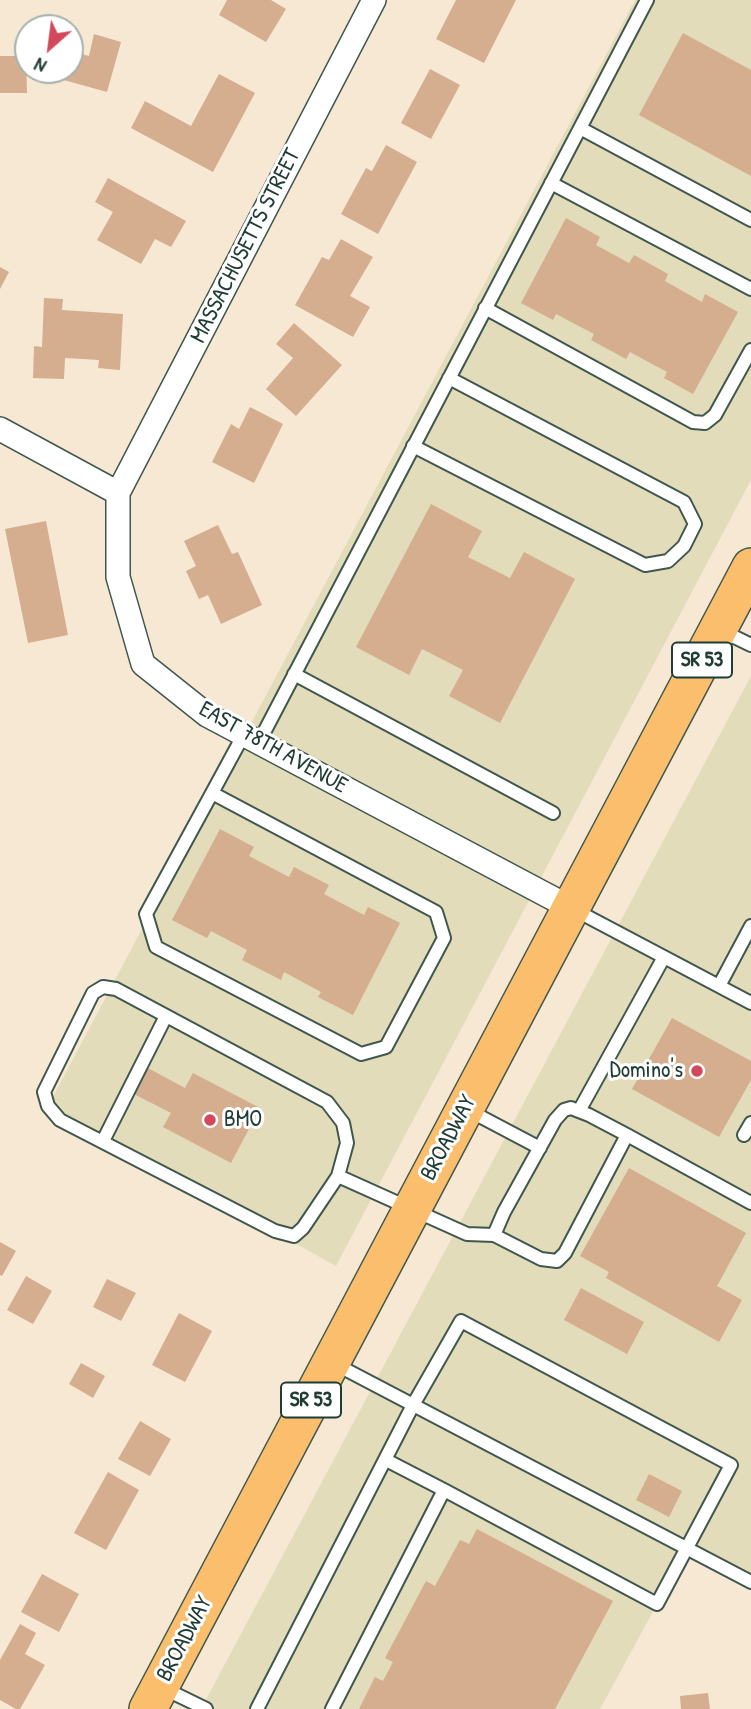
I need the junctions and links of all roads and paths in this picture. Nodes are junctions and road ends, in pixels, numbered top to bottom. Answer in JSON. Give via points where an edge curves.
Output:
{"nodes":[{"id":1,"x":374,"y":0,"type":"edge"},
{"id":2,"x":647,"y":0,"type":"edge"},
{"id":3,"x":580,"y":128,"type":"junction"},
{"id":4,"x":551,"y":183,"type":"junction"},
{"id":5,"x":751,"y":219,"type":"edge"},
{"id":6,"x":751,"y":289,"type":"edge"},
{"id":7,"x":485,"y":308,"type":"junction"},
{"id":8,"x":751,"y":350,"type":"edge"},
{"id":9,"x":449,"y":378,"type":"junction"},
{"id":10,"x":0,"y":429,"type":"edge"},
{"id":11,"x":413,"y":446,"type":"junction"},
{"id":12,"x":118,"y":493,"type":"junction"},
{"id":13,"x":751,"y":567,"type":"edge"},
{"id":14,"x":718,"y":629,"type":"junction"},
{"id":15,"x":751,"y":645,"type":"edge"},
{"id":16,"x":294,"y":674,"type":"junction"},
{"id":17,"x":251,"y":738,"type":"junction"},
{"id":18,"x":212,"y":793,"type":"junction"},
{"id":19,"x":553,"y":813,"type":"dead end"},
{"id":20,"x":571,"y":908,"type":"junction"},
{"id":21,"x":751,"y":926,"type":"edge"},
{"id":22,"x":664,"y":957,"type":"junction"},
{"id":23,"x":719,"y":986,"type":"junction"},
{"id":24,"x":751,"y":1003,"type":"edge"},
{"id":25,"x":166,"y":1016,"type":"junction"},
{"id":26,"x":465,"y":1109,"type":"junction"},
{"id":27,"x":579,"y":1111,"type":"junction"},
{"id":28,"x":751,"y":1123,"type":"edge"},
{"id":29,"x":627,"y":1135,"type":"junction"},
{"id":30,"x":744,"y":1135,"type":"dead end"},
{"id":31,"x":103,"y":1141,"type":"junction"},
{"id":32,"x":540,"y":1148,"type":"junction"},
{"id":33,"x":338,"y":1176,"type":"junction"},
{"id":34,"x":751,"y":1203,"type":"edge"},
{"id":35,"x":412,"y":1209,"type":"junction"},
{"id":36,"x":494,"y":1235,"type":"junction"},
{"id":37,"x":331,"y":1362,"type":"junction"},
{"id":38,"x":414,"y":1405,"type":"junction"},
{"id":39,"x":386,"y":1460,"type":"junction"},
{"id":40,"x":444,"y":1490,"type":"junction"},
{"id":41,"x":687,"y":1548,"type":"junction"},
{"id":42,"x":751,"y":1582,"type":"edge"},
{"id":43,"x":154,"y":1698,"type":"edge"},
{"id":44,"x":206,"y":1709,"type":"edge"},
{"id":45,"x":257,"y":1709,"type":"edge"},
{"id":46,"x":332,"y":1709,"type":"edge"}],
"edges":[{"from":1,"to":12,"type":"street","name":"MASSACHUSETTS STREET"},
{"from":2,"to":3,"type":"lane"},
{"from":3,"to":4,"type":"lane"},
{"from":3,"to":5,"type":"lane"},
{"from":4,"to":6,"type":"lane"},
{"from":4,"to":7,"type":"lane"},
{"from":7,"to":8,"type":"lane","via":[[693,422],[705,423],[715,415]]},
{"from":7,"to":9,"type":"lane"},
{"from":9,"to":11,"type":"lane"},
{"from":9,"to":11,"type":"lane","via":[[684,502],[695,524],[690,535],[668,561],[645,565]]},
{"from":10,"to":12,"type":"street"},
{"from":11,"to":16,"type":"lane"},
{"from":12,"to":17,"type":"street","name":"EAST 78TH AVENUE","via":[[118,577],[142,664],[207,715]]},
{"from":13,"to":14,"type":"main road","name":"BROADWAY","number":"SR 53"},
{"from":14,"to":15,"type":"lane"},
{"from":14,"to":20,"type":"main road","name":"BROADWAY","number":"SR 53"},
{"from":16,"to":17,"type":"lane"},
{"from":16,"to":19,"type":"lane"},
{"from":17,"to":18,"type":"lane"},
{"from":17,"to":20,"type":"street","name":"EAST 78TH AVENUE"},
{"from":18,"to":18,"type":"lane","via":[[436,912],[444,938],[386,1047],[361,1054],[156,947],[146,914]]},
{"from":20,"to":22,"type":"lane"},
{"from":20,"to":26,"type":"main road","name":"BROADWAY","number":"SR 53"},
{"from":21,"to":23,"type":"lane"},
{"from":22,"to":23,"type":"lane"},
{"from":22,"to":27,"type":"lane"},
{"from":23,"to":24,"type":"lane"},
{"from":25,"to":31,"type":"lane"},
{"from":25,"to":31,"type":"lane","via":[[116,989],[103,987],[93,993],[44,1092],[60,1120]]},
{"from":25,"to":33,"type":"lane","via":[[327,1102],[343,1123],[347,1143]]},
{"from":26,"to":32,"type":"lane"},
{"from":26,"to":35,"type":"main road","name":"BROADWAY","number":"SR 53"},
{"from":27,"to":29,"type":"lane"},
{"from":27,"to":32,"type":"lane","via":[[564,1111]]},
{"from":28,"to":30,"type":"lane"},
{"from":29,"to":34,"type":"lane"},
{"from":29,"to":36,"type":"lane","via":[[557,1261],[541,1259]]},
{"from":31,"to":33,"type":"lane","via":[[275,1231],[294,1236]]},
{"from":32,"to":36,"type":"lane"},
{"from":33,"to":35,"type":"lane"},
{"from":35,"to":36,"type":"lane","via":[[467,1234]]},
{"from":35,"to":37,"type":"main road","name":"BROADWAY","number":"SR 53"},
{"from":37,"to":38,"type":"lane"},
{"from":37,"to":43,"type":"main road","name":"BROADWAY","number":"SR 53"},
{"from":38,"to":39,"type":"lane"},
{"from":38,"to":41,"type":"lane"},
{"from":38,"to":41,"type":"lane","via":[[461,1321],[731,1465]]},
{"from":39,"to":40,"type":"lane"},
{"from":39,"to":45,"type":"lane"},
{"from":40,"to":41,"type":"lane","via":[[657,1604]]},
{"from":40,"to":46,"type":"lane"},
{"from":41,"to":42,"type":"lane"},
{"from":43,"to":44,"type":"lane"}]}
